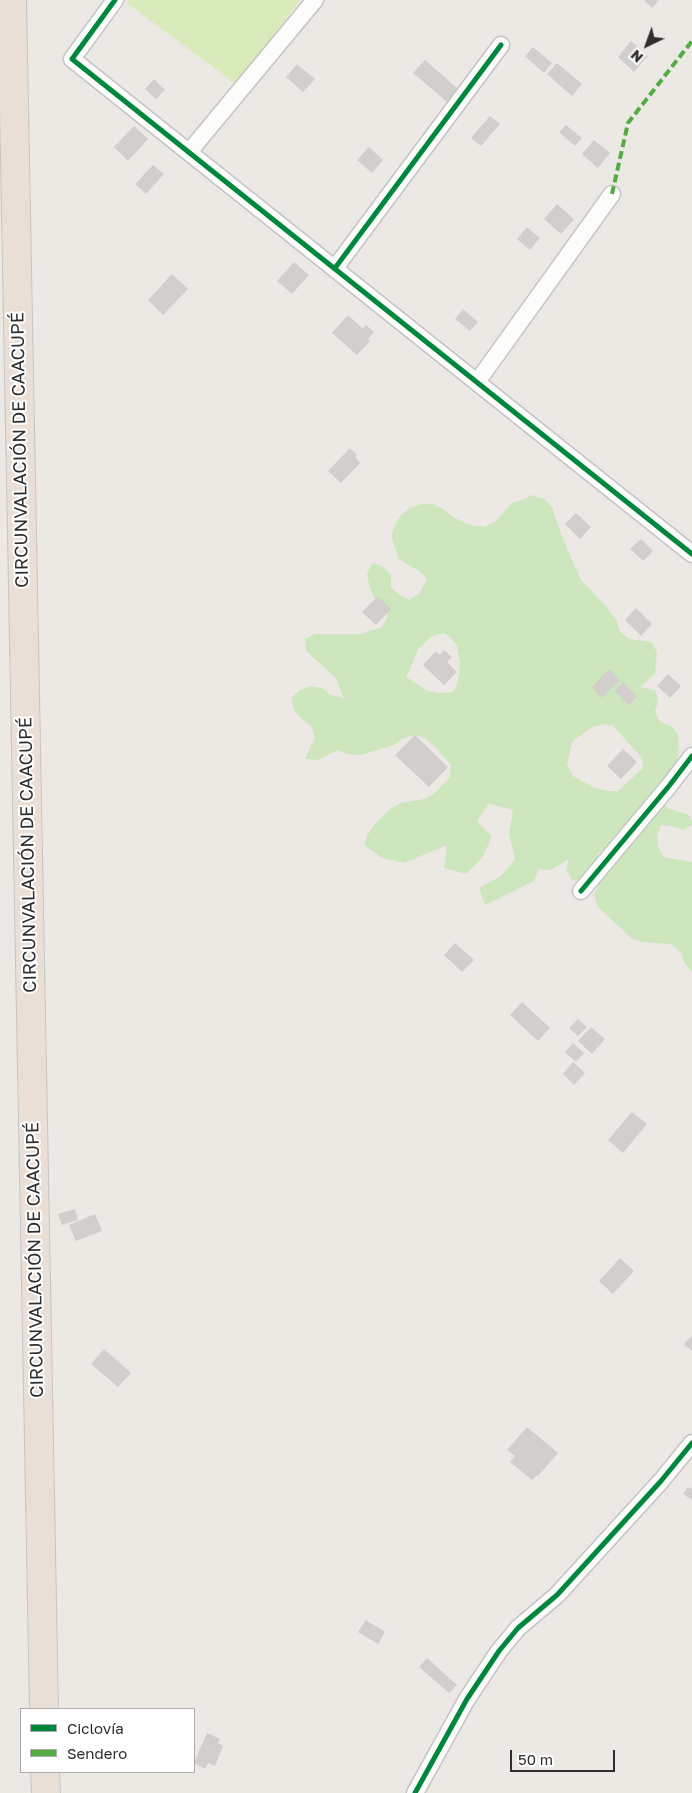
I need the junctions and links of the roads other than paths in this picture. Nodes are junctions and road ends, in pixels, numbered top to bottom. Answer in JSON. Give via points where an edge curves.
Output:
{"nodes":[{"id":1,"x":12,"y":0,"type":"edge"},
{"id":2,"x":115,"y":0,"type":"edge"},
{"id":3,"x":315,"y":0,"type":"edge"},
{"id":4,"x":501,"y":45,"type":"dead end"},
{"id":5,"x":190,"y":152,"type":"junction"},
{"id":6,"x":612,"y":194,"type":"dead end"},
{"id":7,"x":335,"y":268,"type":"junction"},
{"id":8,"x":477,"y":382,"type":"junction"},
{"id":9,"x":0,"y":386,"type":"edge"},
{"id":10,"x":692,"y":554,"type":"edge"},
{"id":11,"x":692,"y":756,"type":"edge"},
{"id":12,"x":581,"y":891,"type":"dead end"},
{"id":13,"x":692,"y":1443,"type":"edge"},
{"id":14,"x":27,"y":1708,"type":"edge"},
{"id":15,"x":44,"y":1708,"type":"edge"},
{"id":16,"x":28,"y":1773,"type":"edge"},
{"id":17,"x":45,"y":1773,"type":"edge"},
{"id":18,"x":28,"y":1793,"type":"edge"},
{"id":19,"x":46,"y":1793,"type":"edge"},
{"id":20,"x":415,"y":1793,"type":"edge"}],
"edges":[{"from":1,"to":15,"type":"highway","name":"CIRCUNVALACIÓN DE CAACUPÉ"},
{"from":2,"to":5,"type":"street","via":[[72,59]]},
{"from":3,"to":5,"type":"street"},
{"from":4,"to":7,"type":"street"},
{"from":5,"to":7,"type":"street"},
{"from":6,"to":8,"type":"street"},
{"from":7,"to":8,"type":"street"},
{"from":8,"to":10,"type":"street"},
{"from":9,"to":14,"type":"highway","name":"CIRCUNVALACIÓN DE CAACUPÉ","via":[[19,1169]]},
{"from":11,"to":12,"type":"street"},
{"from":13,"to":20,"type":"street","via":[[556,1595],[518,1628],[504,1645],[467,1699]]},
{"from":16,"to":18,"type":"highway"},
{"from":17,"to":19,"type":"highway"}]}
